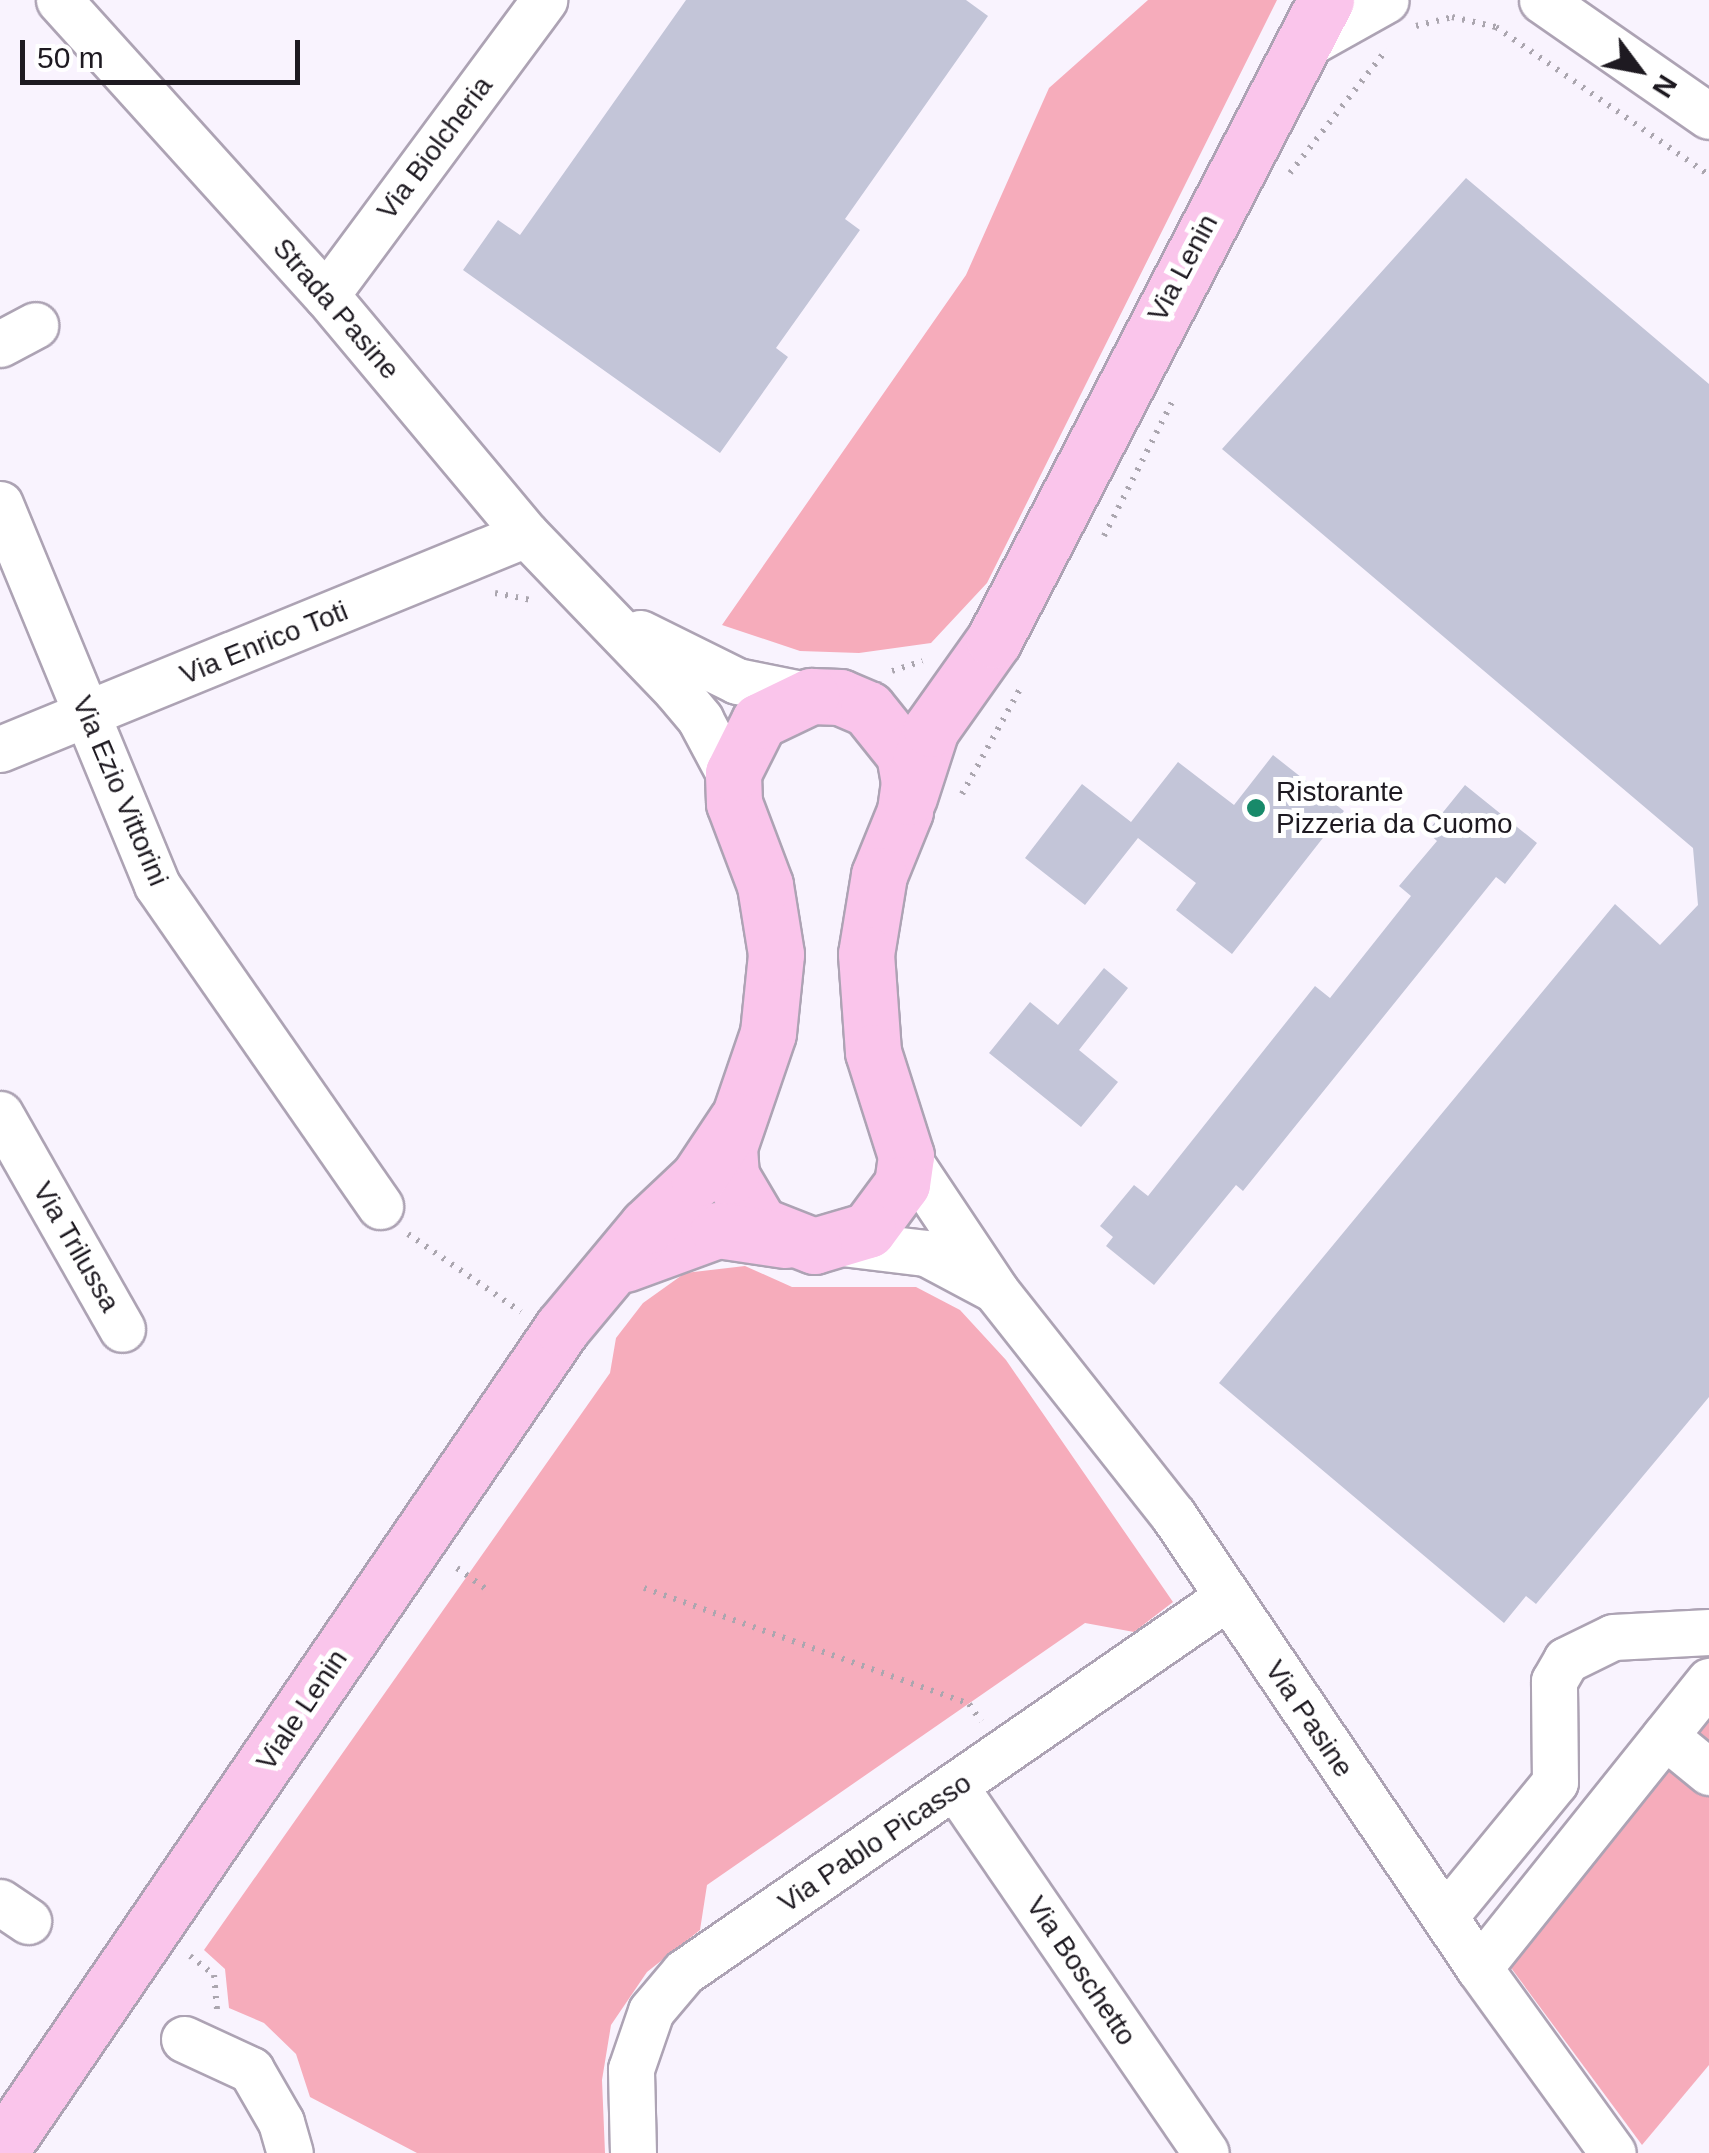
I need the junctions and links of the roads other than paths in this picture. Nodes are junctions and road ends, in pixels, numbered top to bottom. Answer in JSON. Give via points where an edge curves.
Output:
{"nodes":[{"id":1,"x":60,"y":0,"type":"edge"},
{"id":2,"x":1326,"y":0,"type":"edge"},
{"id":3,"x":1511,"y":0,"type":"edge"},
{"id":4,"x":532,"y":5,"type":"edge"},
{"id":5,"x":1553,"y":10,"type":"edge"},
{"id":6,"x":1394,"y":25,"type":"edge"},
{"id":7,"x":1300,"y":48,"type":"junction"},
{"id":8,"x":1709,"y":116,"type":"edge"},
{"id":9,"x":326,"y":295,"type":"junction"},
{"id":10,"x":0,"y":504,"type":"edge"},
{"id":11,"x":526,"y":534,"type":"junction"},
{"id":12,"x":612,"y":618,"type":"junction"},
{"id":13,"x":882,"y":689,"type":"junction"},
{"id":14,"x":87,"y":715,"type":"junction"},
{"id":15,"x":0,"y":749,"type":"edge"},
{"id":16,"x":734,"y":781,"type":"junction"},
{"id":17,"x":930,"y":808,"type":"junction"},
{"id":18,"x":0,"y":1114,"type":"edge"},
{"id":19,"x":738,"y":1118,"type":"junction"},
{"id":20,"x":906,"y":1156,"type":"junction"},
{"id":21,"x":380,"y":1206,"type":"road end"},
{"id":22,"x":785,"y":1240,"type":"junction"},
{"id":23,"x":842,"y":1243,"type":"junction"},
{"id":24,"x":609,"y":1272,"type":"junction"},
{"id":25,"x":996,"y":1291,"type":"junction"},
{"id":26,"x":122,"y":1328,"type":"dead end"},
{"id":27,"x":1226,"y":1598,"type":"junction"},
{"id":28,"x":1696,"y":1633,"type":"edge"},
{"id":29,"x":1687,"y":1708,"type":"edge"},
{"id":30,"x":1709,"y":1772,"type":"edge"},
{"id":31,"x":956,"y":1788,"type":"junction"},
{"id":32,"x":1521,"y":1828,"type":"junction"},
{"id":33,"x":1553,"y":1875,"type":"junction"},
{"id":34,"x":1444,"y":1916,"type":"junction"},
{"id":35,"x":1479,"y":1968,"type":"junction"},
{"id":36,"x":197,"y":2045,"type":"road end"},
{"id":37,"x":0,"y":2151,"type":"edge"},
{"id":38,"x":290,"y":2153,"type":"edge"},
{"id":39,"x":633,"y":2153,"type":"edge"},
{"id":40,"x":1206,"y":2153,"type":"edge"},
{"id":41,"x":1613,"y":2153,"type":"edge"}],
"edges":[{"from":1,"to":9,"type":"street","name":"Strada Pasine"},
{"from":2,"to":7,"type":"main road","name":"Via Lenin"},
{"from":3,"to":5,"type":"street"},
{"from":4,"to":9,"type":"street","name":"Via Biolcheria"},
{"from":5,"to":8,"type":"street"},
{"from":6,"to":7,"type":"street"},
{"from":7,"to":13,"type":"main road","name":"Via Lenin","via":[[994,640]]},
{"from":9,"to":11,"type":"street","name":"Strada Pasine"},
{"from":10,"to":14,"type":"street","name":"Via Ezio Vittorini"},
{"from":11,"to":12,"type":"street","name":"Strada Pasine"},
{"from":11,"to":14,"type":"street","name":"Via Enrico Toti"},
{"from":12,"to":13,"type":"street","via":[[737,681]]},
{"from":12,"to":16,"type":"street","via":[[700,719]]},
{"from":13,"to":16,"type":"main road","via":[[782,704],[742,745]]},
{"from":13,"to":17,"type":"main road","via":[[890,728]]},
{"from":13,"to":17,"type":"main road","name":"Via Lenin","via":[[927,740]]},
{"from":14,"to":15,"type":"street","name":"Via Enrico Toti"},
{"from":14,"to":21,"type":"street","name":"Via Ezio Vittorini","via":[[157,885]]},
{"from":16,"to":19,"type":"main road","via":[[734,803],[773,917],[776,954],[768,1032]]},
{"from":17,"to":20,"type":"main road","name":"Via Lenin","via":[[870,911],[865,1004]]},
{"from":18,"to":26,"type":"street","name":"Via Trilussa"},
{"from":19,"to":22,"type":"main road","via":[[731,1176],[760,1225]]},
{"from":19,"to":24,"type":"main road","name":"Viale Lenin","via":[[698,1178]]},
{"from":20,"to":23,"type":"main road","via":[[888,1210]]},
{"from":20,"to":25,"type":"street","name":"Via Pasine"},
{"from":22,"to":23,"type":"main road"},
{"from":22,"to":24,"type":"main road","via":[[737,1230],[696,1234]]},
{"from":23,"to":25,"type":"street","via":[[926,1253]]},
{"from":24,"to":37,"type":"main road","name":"Viale Lenin","via":[[545,1355]]},
{"from":25,"to":27,"type":"street","name":"Via Pasine","via":[[1173,1515]]},
{"from":27,"to":31,"type":"street","name":"Via Pablo Picasso"},
{"from":27,"to":34,"type":"street","name":"Via Pasine"},
{"from":28,"to":29,"type":"street","via":[[1697,1671]]},
{"from":28,"to":32,"type":"street","via":[[1613,1637],[1566,1660],[1554,1681],[1555,1782]]},
{"from":29,"to":30,"type":"street"},
{"from":29,"to":33,"type":"street"},
{"from":31,"to":39,"type":"street","name":"Via Pablo Picasso","via":[[684,1972],[651,2011],[631,2069]]},
{"from":31,"to":40,"type":"street","name":"Via Boschetto"},
{"from":32,"to":33,"type":"street","via":[[1520,1866]]},
{"from":32,"to":34,"type":"street"},
{"from":33,"to":35,"type":"street"},
{"from":34,"to":35,"type":"street","name":"Via Pasine"},
{"from":35,"to":41,"type":"street","name":"Via Pasine"},
{"from":36,"to":38,"type":"street","via":[[251,2070],[281,2122]]}]}
